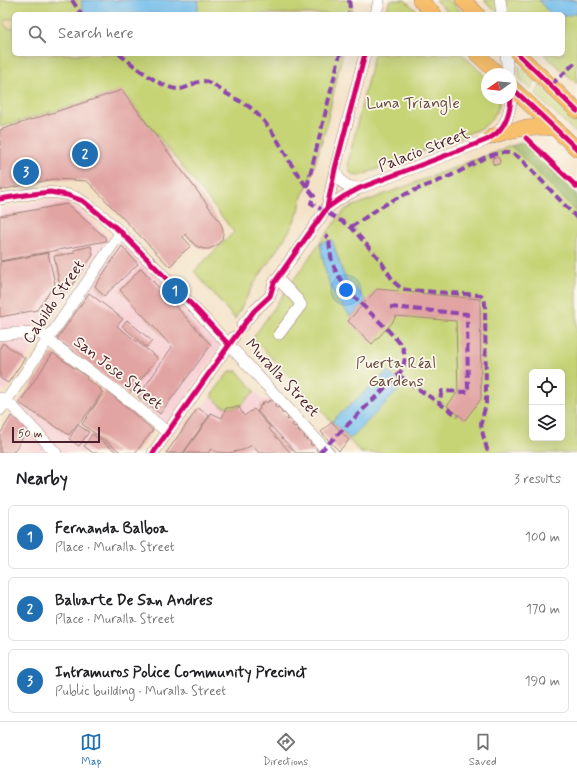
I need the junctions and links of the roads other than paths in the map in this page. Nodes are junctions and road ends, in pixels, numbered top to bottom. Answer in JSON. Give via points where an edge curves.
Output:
{"nodes":[{"id":1,"x":379,"y":0,"type":"edge"},
{"id":2,"x":420,"y":0,"type":"edge"},
{"id":3,"x":463,"y":0,"type":"edge"},
{"id":4,"x":500,"y":0,"type":"edge"},
{"id":5,"x":376,"y":12,"type":"edge"},
{"id":6,"x":432,"y":12,"type":"edge"},
{"id":7,"x":475,"y":12,"type":"edge"},
{"id":8,"x":502,"y":12,"type":"edge"},
{"id":9,"x":364,"y":56,"type":"edge"},
{"id":10,"x":479,"y":56,"type":"edge"},
{"id":11,"x":506,"y":56,"type":"edge"},
{"id":12,"x":520,"y":56,"type":"edge"},
{"id":13,"x":492,"y":68,"type":"edge"},
{"id":14,"x":507,"y":68,"type":"edge"},
{"id":15,"x":517,"y":93,"type":"edge"},
{"id":16,"x":510,"y":104,"type":"edge"},
{"id":17,"x":577,"y":111,"type":"edge"},
{"id":18,"x":555,"y":128,"type":"junction"},
{"id":19,"x":494,"y":136,"type":"junction"},
{"id":20,"x":577,"y":149,"type":"edge"},
{"id":21,"x":335,"y":169,"type":"junction"},
{"id":22,"x":360,"y":188,"type":"junction"},
{"id":23,"x":0,"y":199,"type":"edge"},
{"id":24,"x":327,"y":208,"type":"junction"},
{"id":25,"x":121,"y":232,"type":"junction"},
{"id":26,"x":276,"y":281,"type":"junction"},
{"id":27,"x":242,"y":326,"type":"dead end"},
{"id":28,"x":279,"y":334,"type":"dead end"},
{"id":29,"x":0,"y":335,"type":"edge"},
{"id":30,"x":48,"y":340,"type":"junction"},
{"id":31,"x":231,"y":341,"type":"junction"},
{"id":32,"x":2,"y":403,"type":"edge"},
{"id":33,"x":168,"y":432,"type":"junction"},
{"id":34,"x":56,"y":453,"type":"edge"},
{"id":35,"x":153,"y":453,"type":"edge"},
{"id":36,"x":329,"y":453,"type":"edge"}],
"edges":[{"from":1,"to":5,"type":"street"},
{"from":2,"to":6,"type":"main road"},
{"from":3,"to":7,"type":"main road"},
{"from":4,"to":8,"type":"street"},
{"from":9,"to":21,"type":"street"},
{"from":10,"to":13,"type":"main road"},
{"from":11,"to":14,"type":"street"},
{"from":12,"to":17,"type":"main road"},
{"from":15,"to":18,"type":"main road"},
{"from":16,"to":19,"type":"street","name":"Palacio Street","via":[[506,120]]},
{"from":18,"to":19,"type":"main road","via":[[524,127]]},
{"from":18,"to":20,"type":"main road"},
{"from":19,"to":22,"type":"street","name":"Palacio Street"},
{"from":21,"to":22,"type":"street","via":[[338,179],[346,186]]},
{"from":21,"to":24,"type":"street"},
{"from":22,"to":24,"type":"street","name":"Palacio Street"},
{"from":23,"to":25,"type":"street","name":"Muralla Street","via":[[50,192],[67,195],[83,201]]},
{"from":24,"to":26,"type":"street"},
{"from":25,"to":30,"type":"street","name":"Cabildo Street"},
{"from":25,"to":31,"type":"street","name":"Muralla Street"},
{"from":26,"to":27,"type":"street","via":[[263,291],[254,311]]},
{"from":26,"to":28,"type":"street","via":[[301,305]]},
{"from":29,"to":30,"type":"street","name":"San Jose Street","via":[[42,334]]},
{"from":30,"to":32,"type":"street","name":"Cabildo Street"},
{"from":30,"to":33,"type":"street","name":"San Jose Street"},
{"from":31,"to":33,"type":"street"},
{"from":31,"to":36,"type":"street","name":"Muralla Street"},
{"from":32,"to":34,"type":"street","via":[[13,407]]},
{"from":33,"to":35,"type":"street"}]}
